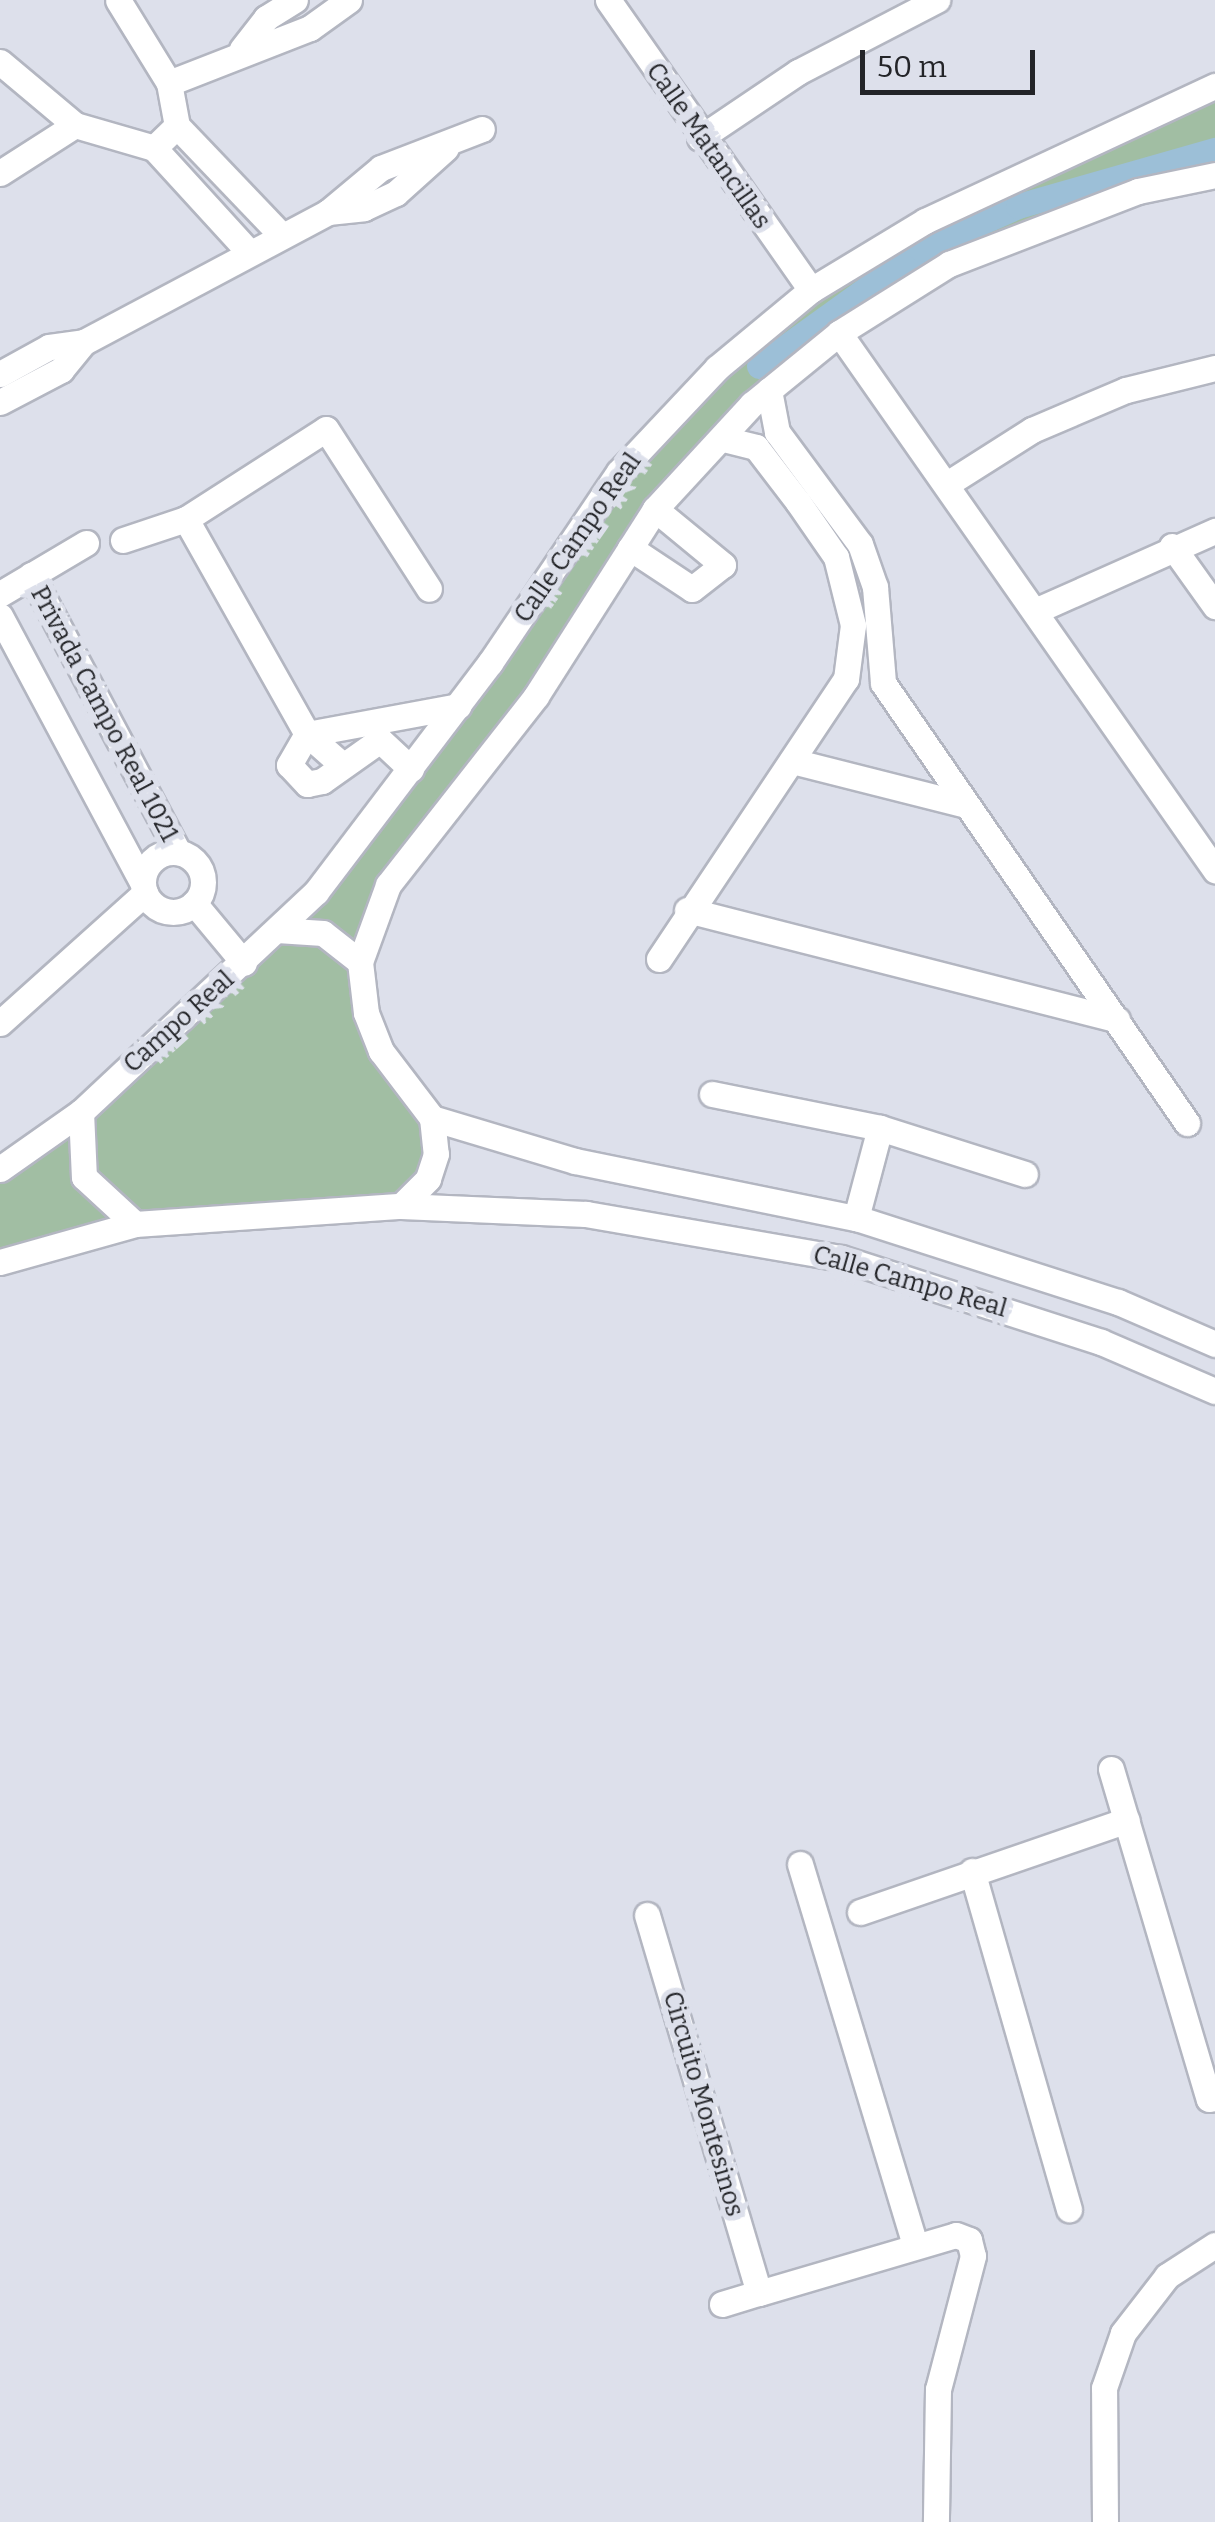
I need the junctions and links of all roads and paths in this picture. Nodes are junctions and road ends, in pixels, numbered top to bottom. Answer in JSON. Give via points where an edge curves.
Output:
{"nodes":[{"id":1,"x":118,"y":0,"type":"edge"},
{"id":2,"x":295,"y":0,"type":"edge"},
{"id":3,"x":349,"y":0,"type":"edge"},
{"id":4,"x":937,"y":0,"type":"edge"},
{"id":5,"x":615,"y":2,"type":"edge"},
{"id":6,"x":242,"y":49,"type":"junction"},
{"id":7,"x":0,"y":62,"type":"edge"},
{"id":8,"x":169,"y":83,"type":"junction"},
{"id":9,"x":1215,"y":86,"type":"edge"},
{"id":10,"x":75,"y":125,"type":"junction"},
{"id":11,"x":178,"y":126,"type":"junction"},
{"id":12,"x":482,"y":130,"type":"dead end"},
{"id":13,"x":700,"y":138,"type":"junction"},
{"id":14,"x":154,"y":148,"type":"junction"},
{"id":15,"x":0,"y":173,"type":"edge"},
{"id":16,"x":1215,"y":175,"type":"edge"},
{"id":17,"x":282,"y":236,"type":"junction"},
{"id":18,"x":250,"y":252,"type":"junction"},
{"id":19,"x":811,"y":290,"type":"junction"},
{"id":20,"x":840,"y":333,"type":"junction"},
{"id":21,"x":84,"y":342,"type":"junction"},
{"id":22,"x":1215,"y":368,"type":"edge"},
{"id":23,"x":0,"y":374,"type":"edge"},
{"id":24,"x":769,"y":390,"type":"junction"},
{"id":25,"x":0,"y":402,"type":"edge"},
{"id":26,"x":721,"y":438,"type":"junction"},
{"id":27,"x":947,"y":484,"type":"junction"},
{"id":28,"x":809,"y":494,"type":"junction"},
{"id":29,"x":655,"y":508,"type":"junction"},
{"id":30,"x":186,"y":519,"type":"junction"},
{"id":31,"x":848,"y":527,"type":"junction"},
{"id":32,"x":1215,"y":531,"type":"edge"},
{"id":33,"x":123,"y":540,"type":"dead end"},
{"id":34,"x":826,"y":542,"type":"junction"},
{"id":35,"x":86,"y":543,"type":"dead end"},
{"id":36,"x":1172,"y":546,"type":"junction"},
{"id":37,"x":630,"y":548,"type":"junction"},
{"id":38,"x":31,"y":576,"type":"junction"},
{"id":39,"x":429,"y":590,"type":"dead end"},
{"id":40,"x":0,"y":594,"type":"edge"},
{"id":41,"x":1215,"y":606,"type":"edge"},
{"id":42,"x":1035,"y":611,"type":"junction"},
{"id":43,"x":0,"y":616,"type":"edge"},
{"id":44,"x":846,"y":679,"type":"junction"},
{"id":45,"x":884,"y":683,"type":"junction"},
{"id":46,"x":458,"y":706,"type":"junction"},
{"id":47,"x":375,"y":732,"type":"junction"},
{"id":48,"x":306,"y":734,"type":"junction"},
{"id":49,"x":792,"y":761,"type":"junction"},
{"id":50,"x":340,"y":764,"type":"junction"},
{"id":51,"x":411,"y":769,"type":"junction"},
{"id":52,"x":966,"y":805,"type":"junction"},
{"id":53,"x":178,"y":852,"type":"junction"},
{"id":54,"x":1215,"y":870,"type":"edge"},
{"id":55,"x":144,"y":887,"type":"junction"},
{"id":56,"x":194,"y":904,"type":"junction"},
{"id":57,"x":687,"y":910,"type":"junction"},
{"id":58,"x":277,"y":930,"type":"junction"},
{"id":59,"x":658,"y":959,"type":"dead end"},
{"id":60,"x":244,"y":962,"type":"junction"},
{"id":61,"x":360,"y":962,"type":"junction"},
{"id":62,"x":3,"y":1012,"type":"edge"},
{"id":63,"x":1117,"y":1020,"type":"junction"},
{"id":64,"x":712,"y":1094,"type":"dead end"},
{"id":65,"x":80,"y":1112,"type":"junction"},
{"id":66,"x":432,"y":1118,"type":"junction"},
{"id":67,"x":1188,"y":1124,"type":"dead end"},
{"id":68,"x":880,"y":1128,"type":"junction"},
{"id":69,"x":0,"y":1169,"type":"edge"},
{"id":70,"x":1025,"y":1174,"type":"dead end"},
{"id":71,"x":401,"y":1206,"type":"junction"},
{"id":72,"x":856,"y":1218,"type":"junction"},
{"id":73,"x":135,"y":1224,"type":"junction"},
{"id":74,"x":0,"y":1262,"type":"edge"},
{"id":75,"x":1215,"y":1344,"type":"edge"},
{"id":76,"x":1215,"y":1391,"type":"edge"},
{"id":77,"x":1112,"y":1769,"type":"dead end"},
{"id":78,"x":1126,"y":1820,"type":"junction"},
{"id":79,"x":800,"y":1864,"type":"dead end"},
{"id":80,"x":972,"y":1871,"type":"junction"},
{"id":81,"x":860,"y":1912,"type":"dead end"},
{"id":82,"x":647,"y":1915,"type":"dead end"},
{"id":83,"x":1213,"y":2106,"type":"edge"},
{"id":84,"x":1068,"y":2209,"type":"dead end"},
{"id":85,"x":1215,"y":2245,"type":"edge"},
{"id":86,"x":915,"y":2246,"type":"junction"},
{"id":87,"x":759,"y":2293,"type":"junction"},
{"id":88,"x":722,"y":2304,"type":"dead end"},
{"id":89,"x":936,"y":2522,"type":"edge"},
{"id":90,"x":1104,"y":2522,"type":"edge"}],
"edges":[{"from":1,"to":8,"type":"street"},
{"from":2,"to":6,"type":"street","via":[[266,18]]},
{"from":3,"to":6,"type":"street","via":[[310,28]]},
{"from":4,"to":13,"type":"street","via":[[798,72]]},
{"from":5,"to":13,"type":"street","name":"Calle Matancillas"},
{"from":6,"to":8,"type":"street"},
{"from":7,"to":10,"type":"street"},
{"from":8,"to":11,"type":"street"},
{"from":9,"to":19,"type":"street","name":"Calle Campo Real","via":[[925,220]]},
{"from":10,"to":14,"type":"street"},
{"from":10,"to":15,"type":"street"},
{"from":11,"to":14,"type":"street"},
{"from":11,"to":17,"type":"street"},
{"from":12,"to":17,"type":"street","via":[[446,148],[396,193],[364,208],[328,212]]},
{"from":13,"to":19,"type":"street","name":"Calle Matancillas"},
{"from":14,"to":18,"type":"street"},
{"from":16,"to":20,"type":"street","name":"Calle Campo Real","via":[[1138,192],[949,264]]},
{"from":17,"to":18,"type":"street"},
{"from":18,"to":21,"type":"street"},
{"from":19,"to":46,"type":"street","name":"Calle Campo Real","via":[[717,368],[619,472]]},
{"from":20,"to":24,"type":"street","name":"Calle Campo Real"},
{"from":20,"to":27,"type":"street"},
{"from":21,"to":23,"type":"street","via":[[49,348]]},
{"from":21,"to":25,"type":"street","via":[[61,370]]},
{"from":22,"to":27,"type":"street","via":[[1126,390],[1032,430]]},
{"from":24,"to":26,"type":"street","name":"Calle Campo Real"},
{"from":24,"to":28,"type":"street","via":[[771,422]]},
{"from":26,"to":28,"type":"street","via":[[756,448]]},
{"from":26,"to":29,"type":"street","name":"Calle Campo Real"},
{"from":27,"to":42,"type":"street"},
{"from":28,"to":31,"type":"street"},
{"from":28,"to":34,"type":"street"},
{"from":29,"to":37,"type":"street","name":"Calle Campo Real"},
{"from":29,"to":37,"type":"street","via":[[722,565],[692,589]]},
{"from":30,"to":33,"type":"street"},
{"from":30,"to":39,"type":"street","via":[[326,428]]},
{"from":30,"to":48,"type":"street"},
{"from":31,"to":34,"type":"street"},
{"from":31,"to":45,"type":"street","via":[[875,587]]},
{"from":32,"to":36,"type":"street"},
{"from":34,"to":44,"type":"street","via":[[849,590]]},
{"from":35,"to":38,"type":"street","name":"Privada Campo Real 1021"},
{"from":36,"to":41,"type":"street"},
{"from":36,"to":42,"type":"street"},
{"from":37,"to":61,"type":"street","name":"Calle Campo Real","via":[[536,696],[388,885]]},
{"from":38,"to":40,"type":"street","name":"Privada Campo Real 1021"},
{"from":38,"to":53,"type":"street","name":"Privada Campo Real 1021"},
{"from":42,"to":54,"type":"street"},
{"from":43,"to":55,"type":"street","name":"Privada Campo Real 1021"},
{"from":44,"to":45,"type":"street"},
{"from":44,"to":49,"type":"street"},
{"from":45,"to":52,"type":"street"},
{"from":46,"to":47,"type":"street"},
{"from":46,"to":51,"type":"street","name":"Calle Campo Real"},
{"from":47,"to":48,"type":"street"},
{"from":47,"to":50,"type":"street"},
{"from":47,"to":51,"type":"street"},
{"from":48,"to":50,"type":"street"},
{"from":48,"to":50,"type":"street","via":[[291,754],[295,778],[322,781]]},
{"from":49,"to":52,"type":"street"},
{"from":49,"to":57,"type":"street"},
{"from":51,"to":58,"type":"street","name":"Calle Campo Real"},
{"from":52,"to":63,"type":"street"},
{"from":53,"to":55,"type":"street","via":[[158,856]]},
{"from":53,"to":56,"type":"street","via":[[202,872]]},
{"from":55,"to":56,"type":"street","via":[[168,912]]},
{"from":55,"to":62,"type":"street"},
{"from":56,"to":60,"type":"street"},
{"from":57,"to":59,"type":"street"},
{"from":57,"to":63,"type":"street"},
{"from":58,"to":60,"type":"street","name":"Campo Real"},
{"from":58,"to":61,"type":"street","via":[[323,933]]},
{"from":60,"to":65,"type":"street","name":"Campo Real"},
{"from":61,"to":66,"type":"street","via":[[366,1013],[382,1051]]},
{"from":63,"to":67,"type":"street"},
{"from":64,"to":68,"type":"street"},
{"from":65,"to":69,"type":"street"},
{"from":65,"to":73,"type":"street","via":[[84,1177]]},
{"from":66,"to":71,"type":"street","via":[[436,1154],[428,1179]]},
{"from":66,"to":72,"type":"street","name":"Calle Campo Real","via":[[575,1161]]},
{"from":68,"to":70,"type":"street"},
{"from":68,"to":72,"type":"street"},
{"from":71,"to":73,"type":"street","name":"Calle Campo Real"},
{"from":71,"to":76,"type":"street","name":"Calle Campo Real","via":[[586,1214],[841,1258],[1102,1342]]},
{"from":72,"to":75,"type":"street","name":"Calle Campo Real","via":[[1118,1302]]},
{"from":73,"to":74,"type":"street","name":"Calle Campo Real"},
{"from":77,"to":78,"type":"street"},
{"from":78,"to":80,"type":"street"},
{"from":78,"to":83,"type":"street"},
{"from":79,"to":86,"type":"street"},
{"from":80,"to":81,"type":"street"},
{"from":80,"to":84,"type":"street"},
{"from":82,"to":87,"type":"street","name":"Circuito Montesinos"},
{"from":85,"to":90,"type":"street","via":[[1167,2276],[1123,2334],[1104,2388]]},
{"from":86,"to":87,"type":"street"},
{"from":86,"to":89,"type":"street","via":[[956,2235],[969,2240],[973,2256],[938,2389]]},
{"from":87,"to":88,"type":"street"}]}
